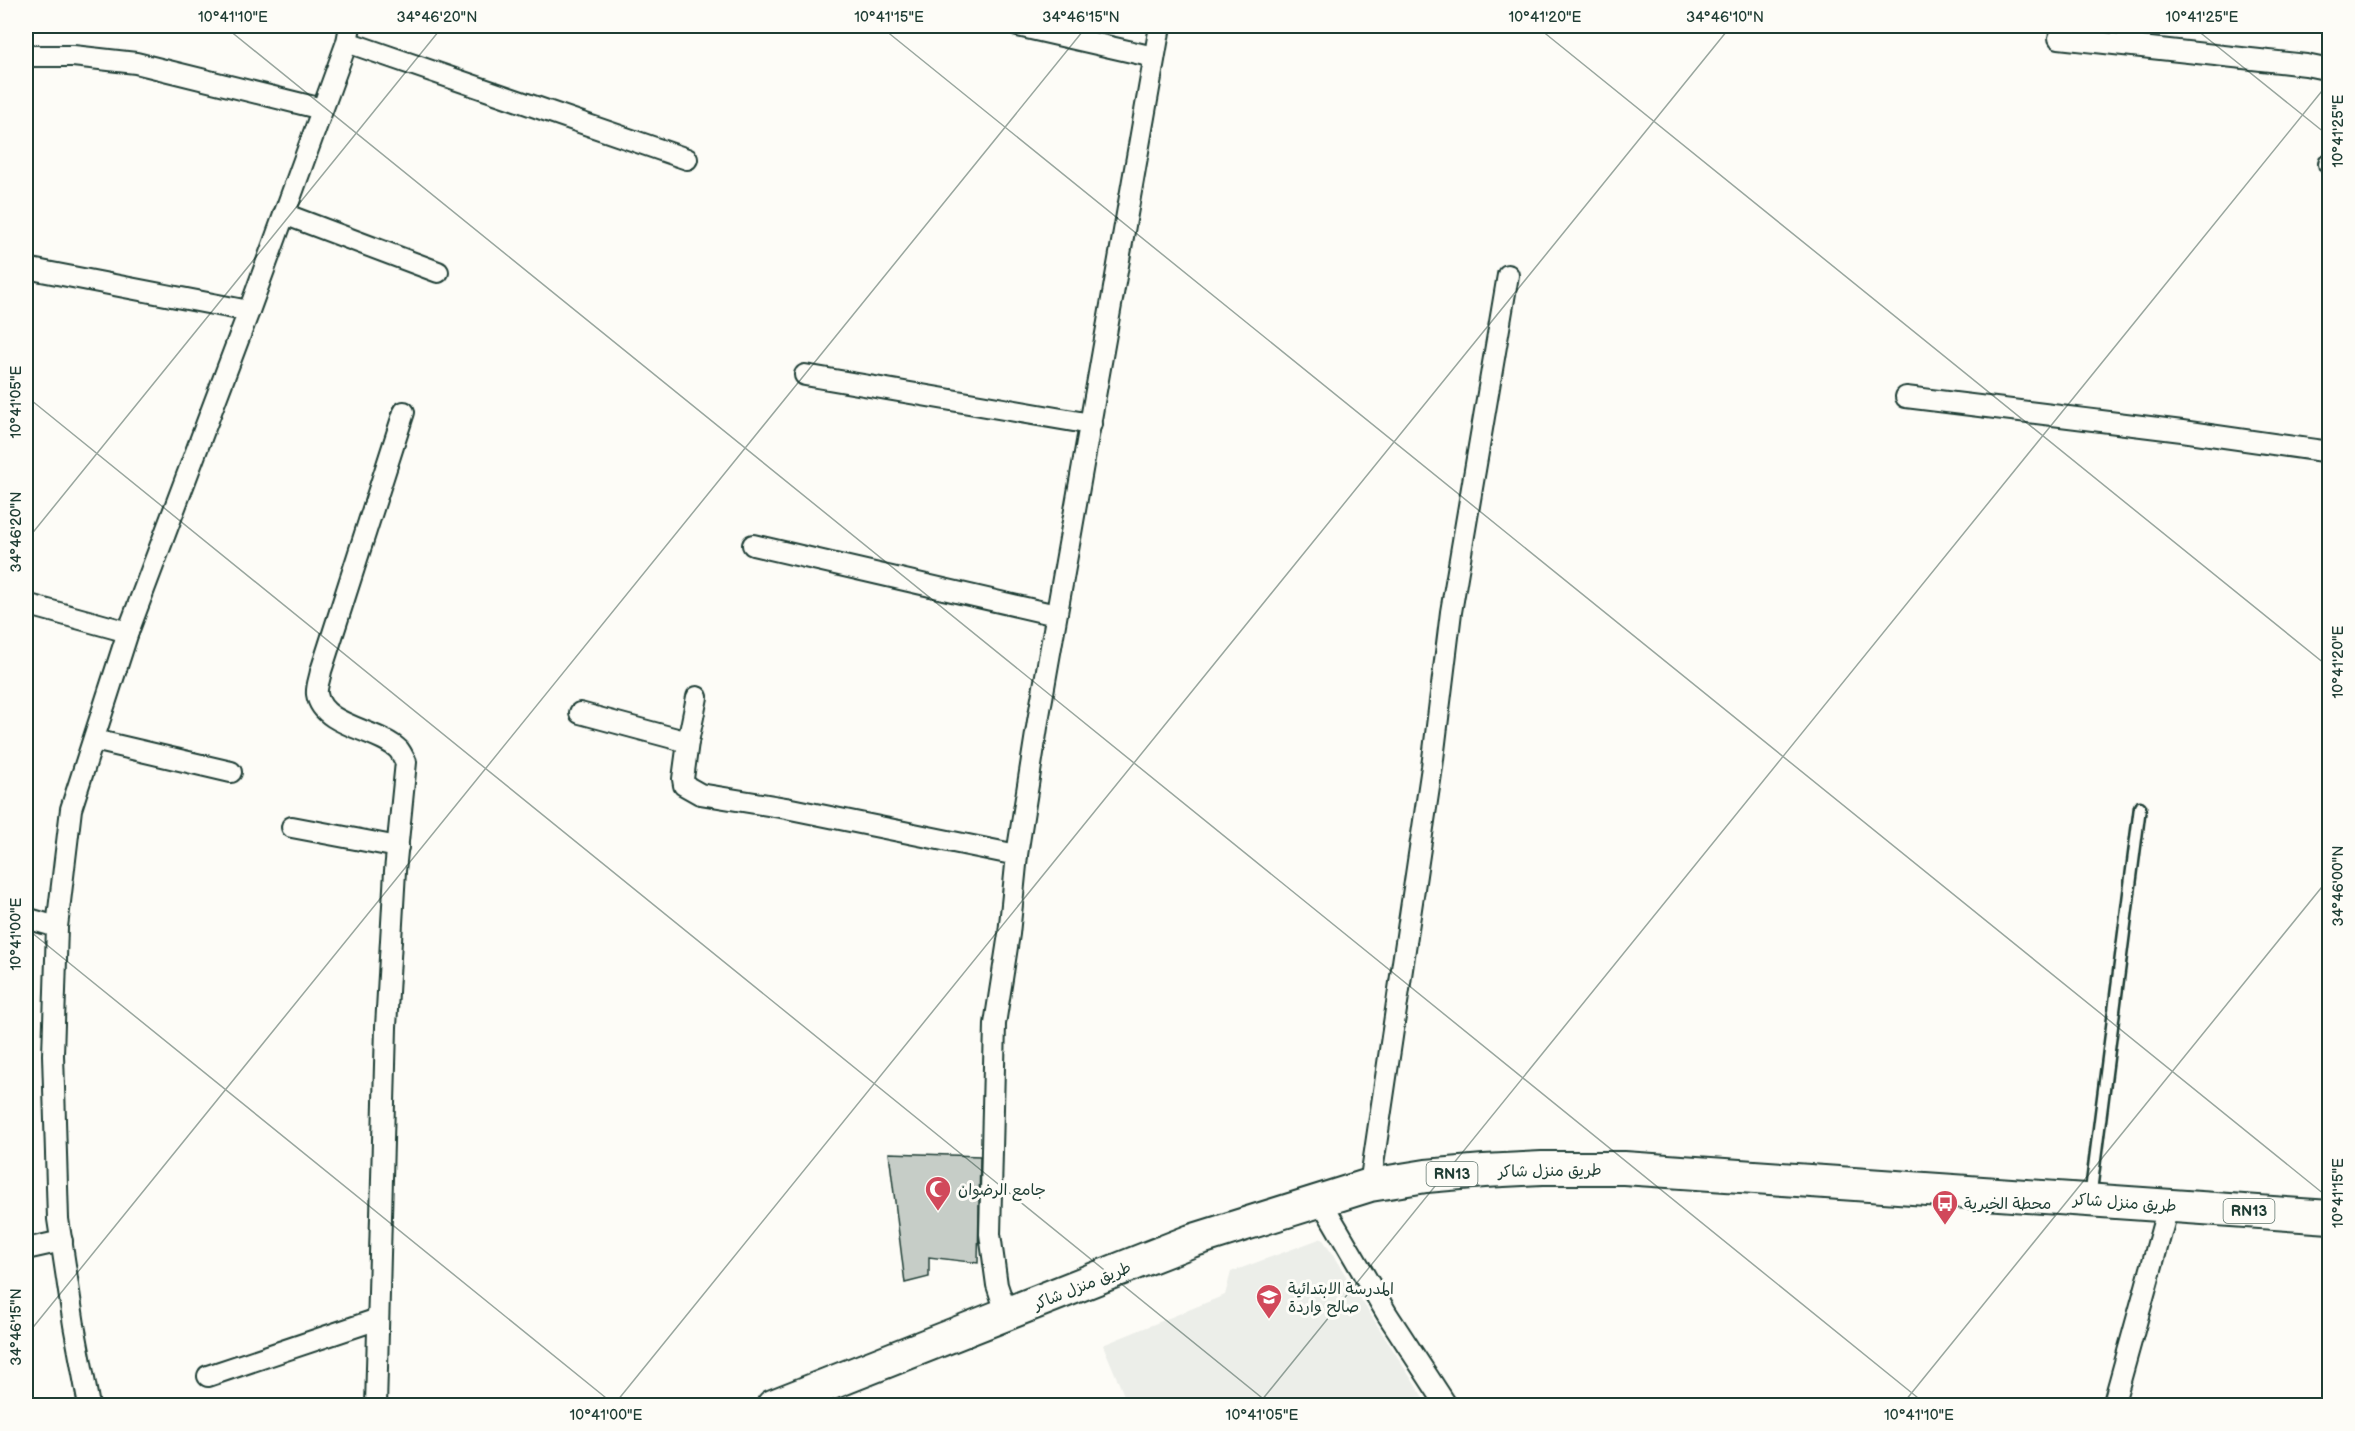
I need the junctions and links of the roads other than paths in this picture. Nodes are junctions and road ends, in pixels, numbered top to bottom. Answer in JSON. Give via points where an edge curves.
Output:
{"nodes":[{"id":1,"x":1017,"y":26,"type":"edge"},
{"id":2,"x":1160,"y":26,"type":"edge"},
{"id":3,"x":348,"y":34,"type":"edge"},
{"id":4,"x":2059,"y":38,"type":"dead end"},
{"id":5,"x":26,"y":56,"type":"edge"},
{"id":6,"x":1154,"y":57,"type":"junction"},
{"id":7,"x":2330,"y":70,"type":"edge"},
{"id":8,"x":322,"y":110,"type":"junction"},
{"id":9,"x":687,"y":159,"type":"dead end"},
{"id":10,"x":284,"y":213,"type":"junction"},
{"id":11,"x":26,"y":268,"type":"edge"},
{"id":12,"x":438,"y":272,"type":"dead end"},
{"id":13,"x":1508,"y":275,"type":"dead end"},
{"id":14,"x":249,"y":311,"type":"junction"},
{"id":15,"x":805,"y":375,"type":"dead end"},
{"id":16,"x":1906,"y":397,"type":"dead end"},
{"id":17,"x":404,"y":412,"type":"dead end"},
{"id":18,"x":1090,"y":424,"type":"junction"},
{"id":19,"x":2330,"y":453,"type":"edge"},
{"id":20,"x":753,"y":545,"type":"dead end"},
{"id":21,"x":26,"y":604,"type":"edge"},
{"id":22,"x":1056,"y":615,"type":"junction"},
{"id":23,"x":128,"y":632,"type":"junction"},
{"id":24,"x":698,"y":697,"type":"dead end"},
{"id":25,"x":580,"y":713,"type":"dead end"},
{"id":26,"x":93,"y":740,"type":"junction"},
{"id":27,"x":688,"y":742,"type":"junction"},
{"id":28,"x":231,"y":772,"type":"dead end"},
{"id":29,"x":2140,"y":807,"type":"dead end"},
{"id":30,"x":292,"y":827,"type":"dead end"},
{"id":31,"x":398,"y":847,"type":"junction"},
{"id":32,"x":1017,"y":855,"type":"junction"},
{"id":33,"x":26,"y":918,"type":"edge"},
{"id":34,"x":57,"y":927,"type":"junction"},
{"id":35,"x":1370,"y":1185,"type":"junction"},
{"id":36,"x":2090,"y":1199,"type":"junction"},
{"id":37,"x":1321,"y":1201,"type":"junction"},
{"id":38,"x":2169,"y":1204,"type":"junction"},
{"id":39,"x":2330,"y":1217,"type":"edge"},
{"id":40,"x":63,"y":1241,"type":"junction"},
{"id":41,"x":26,"y":1249,"type":"edge"},
{"id":42,"x":1007,"y":1315,"type":"junction"},
{"id":43,"x":378,"y":1318,"type":"junction"},
{"id":44,"x":208,"y":1376,"type":"dead end"},
{"id":45,"x":819,"y":1397,"type":"edge"},
{"id":46,"x":89,"y":1406,"type":"edge"},
{"id":47,"x":376,"y":1406,"type":"edge"},
{"id":48,"x":773,"y":1406,"type":"edge"},
{"id":49,"x":1447,"y":1406,"type":"edge"},
{"id":50,"x":2113,"y":1406,"type":"edge"}],
"edges":[{"from":1,"to":6,"type":"street"},
{"from":2,"to":6,"type":"street"},
{"from":3,"to":8,"type":"street"},
{"from":3,"to":9,"type":"street"},
{"from":4,"to":7,"type":"street"},
{"from":5,"to":8,"type":"street","via":[[136,63]]},
{"from":6,"to":18,"type":"street"},
{"from":8,"to":10,"type":"street"},
{"from":10,"to":12,"type":"street"},
{"from":10,"to":14,"type":"street"},
{"from":11,"to":14,"type":"street"},
{"from":13,"to":35,"type":"street","via":[[1451,612]]},
{"from":14,"to":23,"type":"street"},
{"from":15,"to":18,"type":"street"},
{"from":16,"to":19,"type":"street"},
{"from":17,"to":31,"type":"street","via":[[317,692],[321,706],[332,716],[390,743],[406,762]]},
{"from":18,"to":22,"type":"street"},
{"from":20,"to":22,"type":"street"},
{"from":21,"to":23,"type":"street"},
{"from":22,"to":32,"type":"street"},
{"from":23,"to":26,"type":"street"},
{"from":24,"to":27,"type":"street"},
{"from":25,"to":27,"type":"street"},
{"from":26,"to":28,"type":"street"},
{"from":26,"to":34,"type":"street","via":[[71,809]]},
{"from":27,"to":32,"type":"street","via":[[684,785],[700,794]]},
{"from":29,"to":36,"type":"lane"},
{"from":30,"to":31,"type":"street"},
{"from":31,"to":43,"type":"street","via":[[386,1027]]},
{"from":32,"to":42,"type":"street","via":[[995,1024],[990,1156],[990,1234]]},
{"from":33,"to":34,"type":"street"},
{"from":34,"to":40,"type":"street","via":[[53,1055],[58,1219]]},
{"from":35,"to":36,"type":"main road","name":"طريق منزل شاكر","number":"RN13","via":[[1484,1171],[1624,1168]]},
{"from":35,"to":37,"type":"main road","name":"طريق منزل شاكر","number":"RN13"},
{"from":36,"to":38,"type":"main road","name":"طريق منزل شاكر","number":"RN13"},
{"from":37,"to":42,"type":"main road","name":"طريق منزل شاكر","number":"RN13","via":[[1191,1241]]},
{"from":37,"to":49,"type":"street"},
{"from":38,"to":39,"type":"main road","name":"طريق منزل شاكر","number":"RN13"},
{"from":38,"to":50,"type":"street"},
{"from":40,"to":41,"type":"street"},
{"from":40,"to":46,"type":"street"},
{"from":42,"to":45,"type":"main road","name":"طريق منزل شاكر","number":"RN13"},
{"from":43,"to":44,"type":"street"},
{"from":43,"to":47,"type":"street"},
{"from":45,"to":48,"type":"main road","name":"طريق منزل شاكر","number":"RN13"}]}
